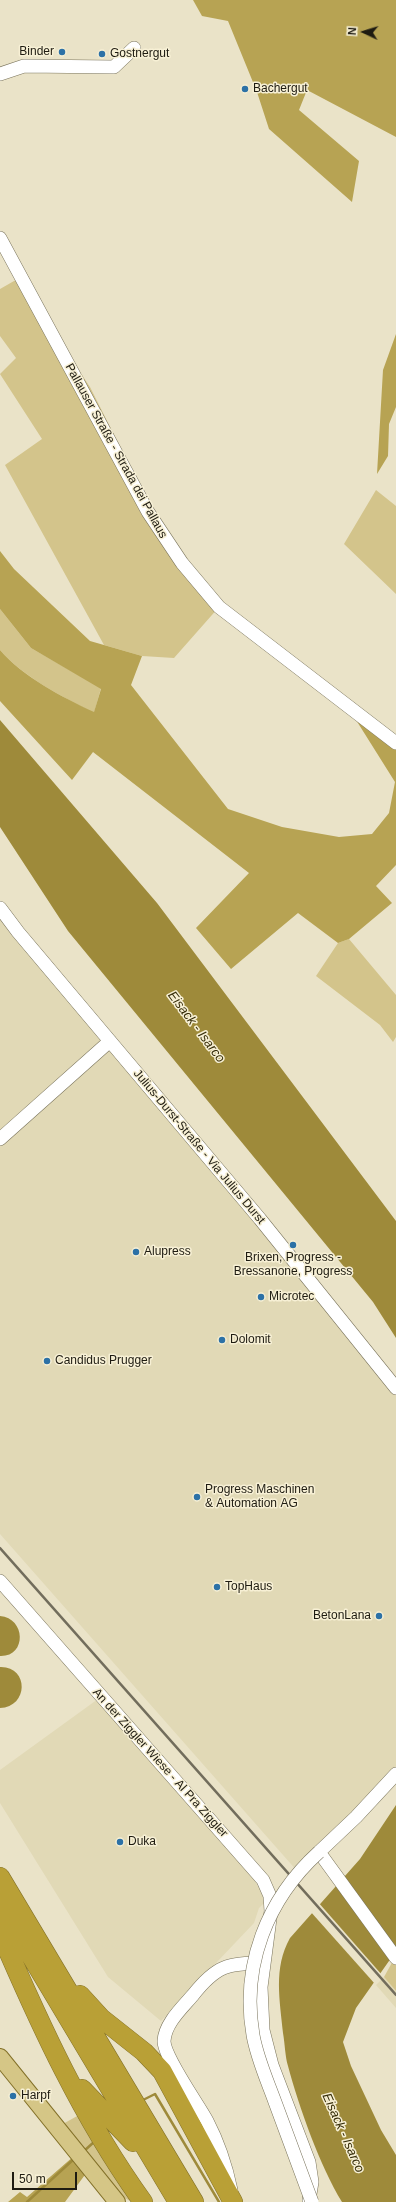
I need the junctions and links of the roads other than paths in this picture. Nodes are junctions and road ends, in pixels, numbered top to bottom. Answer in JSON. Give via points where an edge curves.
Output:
{"nodes":[{"id":1,"x":134,"y":48,"type":"dead end"},
{"id":2,"x":0,"y":74,"type":"edge"},
{"id":3,"x":0,"y":238,"type":"edge"},
{"id":4,"x":396,"y":743,"type":"edge"},
{"id":5,"x":0,"y":908,"type":"edge"},
{"id":6,"x":110,"y":1041,"type":"junction"},
{"id":7,"x":0,"y":1139,"type":"edge"},
{"id":8,"x":396,"y":1388,"type":"edge"},
{"id":9,"x":0,"y":1581,"type":"edge"},
{"id":10,"x":396,"y":1774,"type":"edge"},
{"id":11,"x":319,"y":1852,"type":"junction"},
{"id":12,"x":0,"y":1877,"type":"edge"},
{"id":13,"x":0,"y":1904,"type":"edge"},
{"id":14,"x":0,"y":1932,"type":"edge"},
{"id":15,"x":39,"y":1942,"type":"junction"},
{"id":16,"x":396,"y":1958,"type":"edge"},
{"id":17,"x":264,"y":1963,"type":"junction"},
{"id":18,"x":0,"y":2057,"type":"edge"},
{"id":19,"x":61,"y":2064,"type":"junction"},
{"id":20,"x":165,"y":2181,"type":"junction"},
{"id":21,"x":118,"y":2202,"type":"edge"},
{"id":22,"x":143,"y":2202,"type":"edge"},
{"id":23,"x":178,"y":2202,"type":"edge"},
{"id":24,"x":194,"y":2202,"type":"edge"},
{"id":25,"x":234,"y":2202,"type":"edge"},
{"id":26,"x":308,"y":2202,"type":"edge"},
{"id":27,"x":312,"y":2202,"type":"edge"}],
"edges":[{"from":1,"to":2,"type":"street","via":[[114,67],[32,66]]},
{"from":3,"to":4,"type":"street","name":"Pallauser Straße - Strada dei Pallaus","via":[[148,512],[182,563],[219,607]]},
{"from":5,"to":6,"type":"street","name":"Julius-Durst-Straße - Via Julius Durst"},
{"from":6,"to":7,"type":"street"},
{"from":6,"to":8,"type":"street","name":"Julius-Durst-Straße - Via Julius Durst","via":[[260,1219]]},
{"from":9,"to":17,"type":"street","name":"An der Ziggler Wiese - Al Pra Ziggler","via":[[263,1880],[270,1896],[271,1911]]},
{"from":10,"to":11,"type":"street"},
{"from":11,"to":16,"type":"street"},
{"from":11,"to":27,"type":"street","bridge":true,"via":[[287,1886],[266,1923],[253,1965],[250,1997],[254,2037],[261,2064]]},
{"from":12,"to":15,"type":"highway"},
{"from":13,"to":20,"type":"highway"},
{"from":14,"to":19,"type":"highway","via":[[39,2022]]},
{"from":15,"to":24,"type":"highway"},
{"from":15,"to":25,"type":"highway","via":[[90,2007],[144,2052],[162,2071]]},
{"from":17,"to":25,"type":"street","via":[[242,1963],[216,1971],[173,2019],[165,2036],[165,2049],[214,2134],[228,2172]]},
{"from":17,"to":26,"type":"street","name":"An der Ziggler Wiese - Al Pra Ziggler","via":[[261,1994],[263,2030],[272,2065],[309,2162],[312,2182]]},
{"from":18,"to":21,"type":"main road"},
{"from":19,"to":20,"type":"highway","via":[[137,2147],[157,2177]]},
{"from":19,"to":22,"type":"highway","via":[[117,2163]]},
{"from":20,"to":23,"type":"highway"}]}
